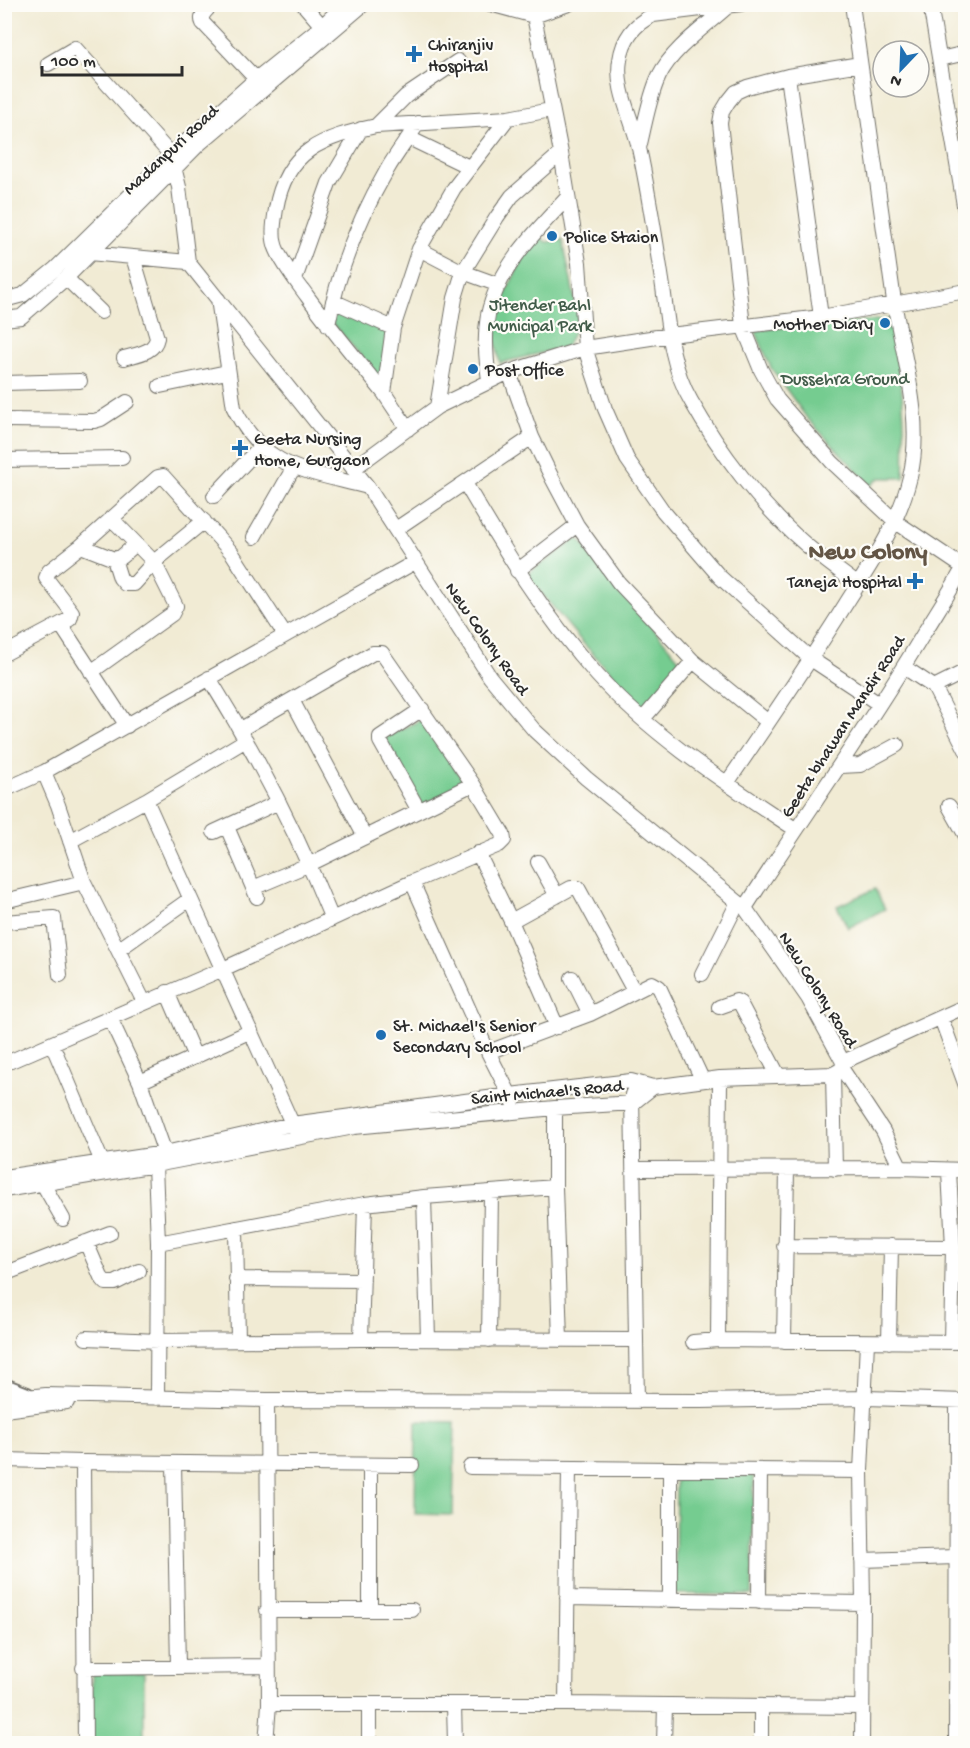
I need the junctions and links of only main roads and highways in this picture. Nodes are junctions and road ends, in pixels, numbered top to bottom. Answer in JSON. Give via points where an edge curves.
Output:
{"nodes":[{"id":1,"x":4,"y":1387,"type":"edge"},
{"id":2,"x":27,"y":1396,"type":"road end"}],
"edges":[{"from":1,"to":2,"type":"main road"}]}
